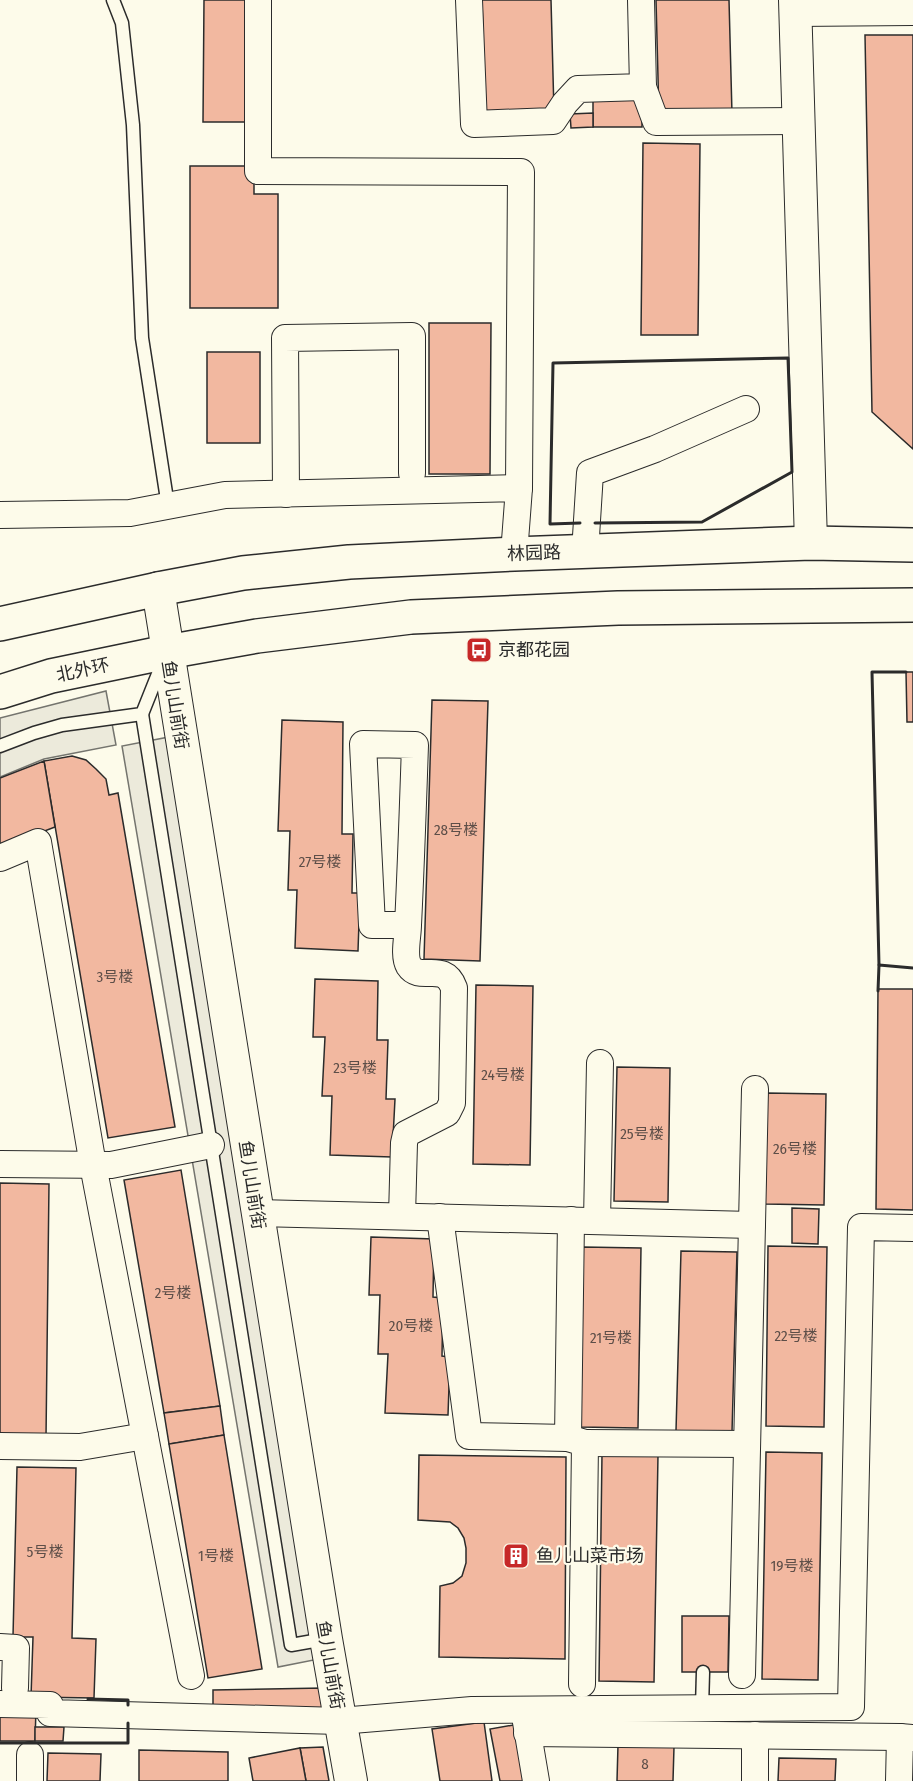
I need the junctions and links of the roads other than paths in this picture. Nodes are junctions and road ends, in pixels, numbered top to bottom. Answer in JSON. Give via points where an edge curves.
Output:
{"nodes":[{"id":1,"x":113,"y":0,"type":"edge"},
{"id":2,"x":258,"y":0,"type":"edge"},
{"id":3,"x":469,"y":0,"type":"edge"},
{"id":4,"x":641,"y":0,"type":"edge"},
{"id":5,"x":795,"y":6,"type":"edge"},
{"id":6,"x":913,"y":12,"type":"edge"},
{"id":7,"x":642,"y":87,"type":"junction"},
{"id":8,"x":798,"y":121,"type":"junction"},
{"id":9,"x":746,"y":409,"type":"dead end"},
{"id":10,"x":412,"y":473,"type":"dead end"},
{"id":11,"x":519,"y":489,"type":"junction"},
{"id":12,"x":286,"y":494,"type":"junction"},
{"id":13,"x":168,"y":506,"type":"junction"},
{"id":14,"x":0,"y":515,"type":"edge"},
{"id":15,"x":811,"y":543,"type":"junction"},
{"id":16,"x":913,"y":545,"type":"edge"},
{"id":17,"x":585,"y":552,"type":"junction"},
{"id":18,"x":514,"y":554,"type":"junction"},
{"id":19,"x":158,"y":589,"type":"junction"},
{"id":20,"x":913,"y":605,"type":"edge"},
{"id":21,"x":0,"y":624,"type":"edge"},
{"id":22,"x":167,"y":652,"type":"junction"},
{"id":23,"x":0,"y":692,"type":"edge"},
{"id":24,"x":142,"y":714,"type":"junction"},
{"id":25,"x":0,"y":746,"type":"edge"},
{"id":26,"x":0,"y":858,"type":"edge"},
{"id":27,"x":408,"y":925,"type":"junction"},
{"id":28,"x":600,"y":1063,"type":"dead end"},
{"id":29,"x":755,"y":1089,"type":"dead end"},
{"id":30,"x":211,"y":1145,"type":"junction"},
{"id":31,"x":0,"y":1164,"type":"edge"},
{"id":32,"x":93,"y":1165,"type":"junction"},
{"id":33,"x":257,"y":1213,"type":"junction"},
{"id":34,"x":402,"y":1216,"type":"junction"},
{"id":35,"x":440,"y":1217,"type":"junction"},
{"id":36,"x":571,"y":1220,"type":"junction"},
{"id":37,"x":597,"y":1221,"type":"junction"},
{"id":38,"x":752,"y":1225,"type":"junction"},
{"id":39,"x":913,"y":1228,"type":"edge"},
{"id":40,"x":145,"y":1436,"type":"junction"},
{"id":41,"x":576,"y":1440,"type":"junction"},
{"id":42,"x":747,"y":1444,"type":"junction"},
{"id":43,"x":0,"y":1446,"type":"edge"},
{"id":44,"x":326,"y":1639,"type":"junction"},
{"id":45,"x":0,"y":1647,"type":"edge"},
{"id":46,"x":704,"y":1672,"type":"dead end"},
{"id":47,"x":741,"y":1675,"type":"dead end"},
{"id":48,"x":191,"y":1676,"type":"dead end"},
{"id":49,"x":582,"y":1684,"type":"dead end"},
{"id":50,"x":7,"y":1696,"type":"edge"},
{"id":51,"x":702,"y":1708,"type":"junction"},
{"id":52,"x":340,"y":1720,"type":"junction"},
{"id":53,"x":526,"y":1721,"type":"junction"},
{"id":54,"x":755,"y":1735,"type":"junction"},
{"id":55,"x":906,"y":1737,"type":"edge"},
{"id":56,"x":30,"y":1755,"type":"dead end"},
{"id":57,"x":30,"y":1781,"type":"edge"},
{"id":58,"x":351,"y":1781,"type":"edge"},
{"id":59,"x":536,"y":1781,"type":"edge"},
{"id":60,"x":755,"y":1781,"type":"edge"},
{"id":61,"x":899,"y":1781,"type":"edge"}],
"edges":[{"from":1,"to":13,"type":"lane","via":[[122,23],[133,125],[142,338]]},
{"from":2,"to":11,"type":"street","via":[[258,171],[521,172]]},
{"from":3,"to":7,"type":"street","via":[[474,124],[553,121],[578,89]]},
{"from":4,"to":7,"type":"street"},
{"from":5,"to":6,"type":"street"},
{"from":5,"to":8,"type":"street"},
{"from":7,"to":8,"type":"street","via":[[656,123]]},
{"from":8,"to":15,"type":"street"},
{"from":9,"to":17,"type":"street","via":[[590,473]]},
{"from":10,"to":12,"type":"street","via":[[412,336],[285,338]]},
{"from":11,"to":12,"type":"street"},
{"from":11,"to":18,"type":"street"},
{"from":12,"to":13,"type":"street","via":[[225,495]]},
{"from":13,"to":14,"type":"street","via":[[130,513]]},
{"from":15,"to":16,"type":"main road","name":"林园路"},
{"from":15,"to":17,"type":"main road","name":"林园路"},
{"from":17,"to":18,"type":"main road","name":"林园路"},
{"from":18,"to":19,"type":"main road","name":"林园路","via":[[349,562],[243,573]]},
{"from":19,"to":21,"type":"main road"},
{"from":19,"to":22,"type":"street","name":"鱼儿山前街"},
{"from":20,"to":22,"type":"main road","via":[[618,608],[411,617],[257,636]]},
{"from":22,"to":23,"type":"main road","name":"北外环","via":[[51,676]]},
{"from":22,"to":24,"type":"lane"},
{"from":22,"to":33,"type":"street","name":"鱼儿山前街"},
{"from":24,"to":25,"type":"lane","via":[[62,725]]},
{"from":24,"to":30,"type":"lane"},
{"from":26,"to":32,"type":"street","via":[[38,842]]},
{"from":27,"to":27,"type":"street","via":[[372,925],[363,744],[415,745]]},
{"from":27,"to":34,"type":"street","via":[[410,967],[418,972],[441,973],[454,988],[452,1103],[447,1113],[406,1134]]},
{"from":28,"to":37,"type":"street"},
{"from":29,"to":38,"type":"street"},
{"from":30,"to":32,"type":"street","via":[[111,1165]]},
{"from":30,"to":44,"type":"lane","via":[[291,1645]]},
{"from":31,"to":32,"type":"street"},
{"from":32,"to":40,"type":"street"},
{"from":33,"to":34,"type":"street"},
{"from":33,"to":44,"type":"street","name":"鱼儿山前街"},
{"from":34,"to":35,"type":"street"},
{"from":35,"to":36,"type":"street"},
{"from":35,"to":41,"type":"street","via":[[469,1436]]},
{"from":36,"to":37,"type":"street"},
{"from":36,"to":41,"type":"street"},
{"from":37,"to":38,"type":"street"},
{"from":38,"to":42,"type":"street"},
{"from":39,"to":51,"type":"street","via":[[861,1227],[851,1707]]},
{"from":40,"to":43,"type":"street","via":[[80,1447]]},
{"from":40,"to":48,"type":"street"},
{"from":41,"to":42,"type":"street","via":[[703,1438]]},
{"from":41,"to":49,"type":"street"},
{"from":42,"to":47,"type":"street"},
{"from":44,"to":52,"type":"street","name":"鱼儿山前街"},
{"from":45,"to":50,"type":"street","via":[[16,1648]]},
{"from":46,"to":51,"type":"lane"},
{"from":50,"to":52,"type":"street","via":[[50,1705],[50,1713]]},
{"from":51,"to":53,"type":"street"},
{"from":52,"to":53,"type":"street","via":[[472,1710]]},
{"from":52,"to":58,"type":"street","name":"鱼儿山前街"},
{"from":53,"to":54,"type":"street"},
{"from":53,"to":59,"type":"street"},
{"from":54,"to":55,"type":"street"},
{"from":54,"to":60,"type":"street"},
{"from":55,"to":61,"type":"street"},
{"from":56,"to":57,"type":"street"}]}
